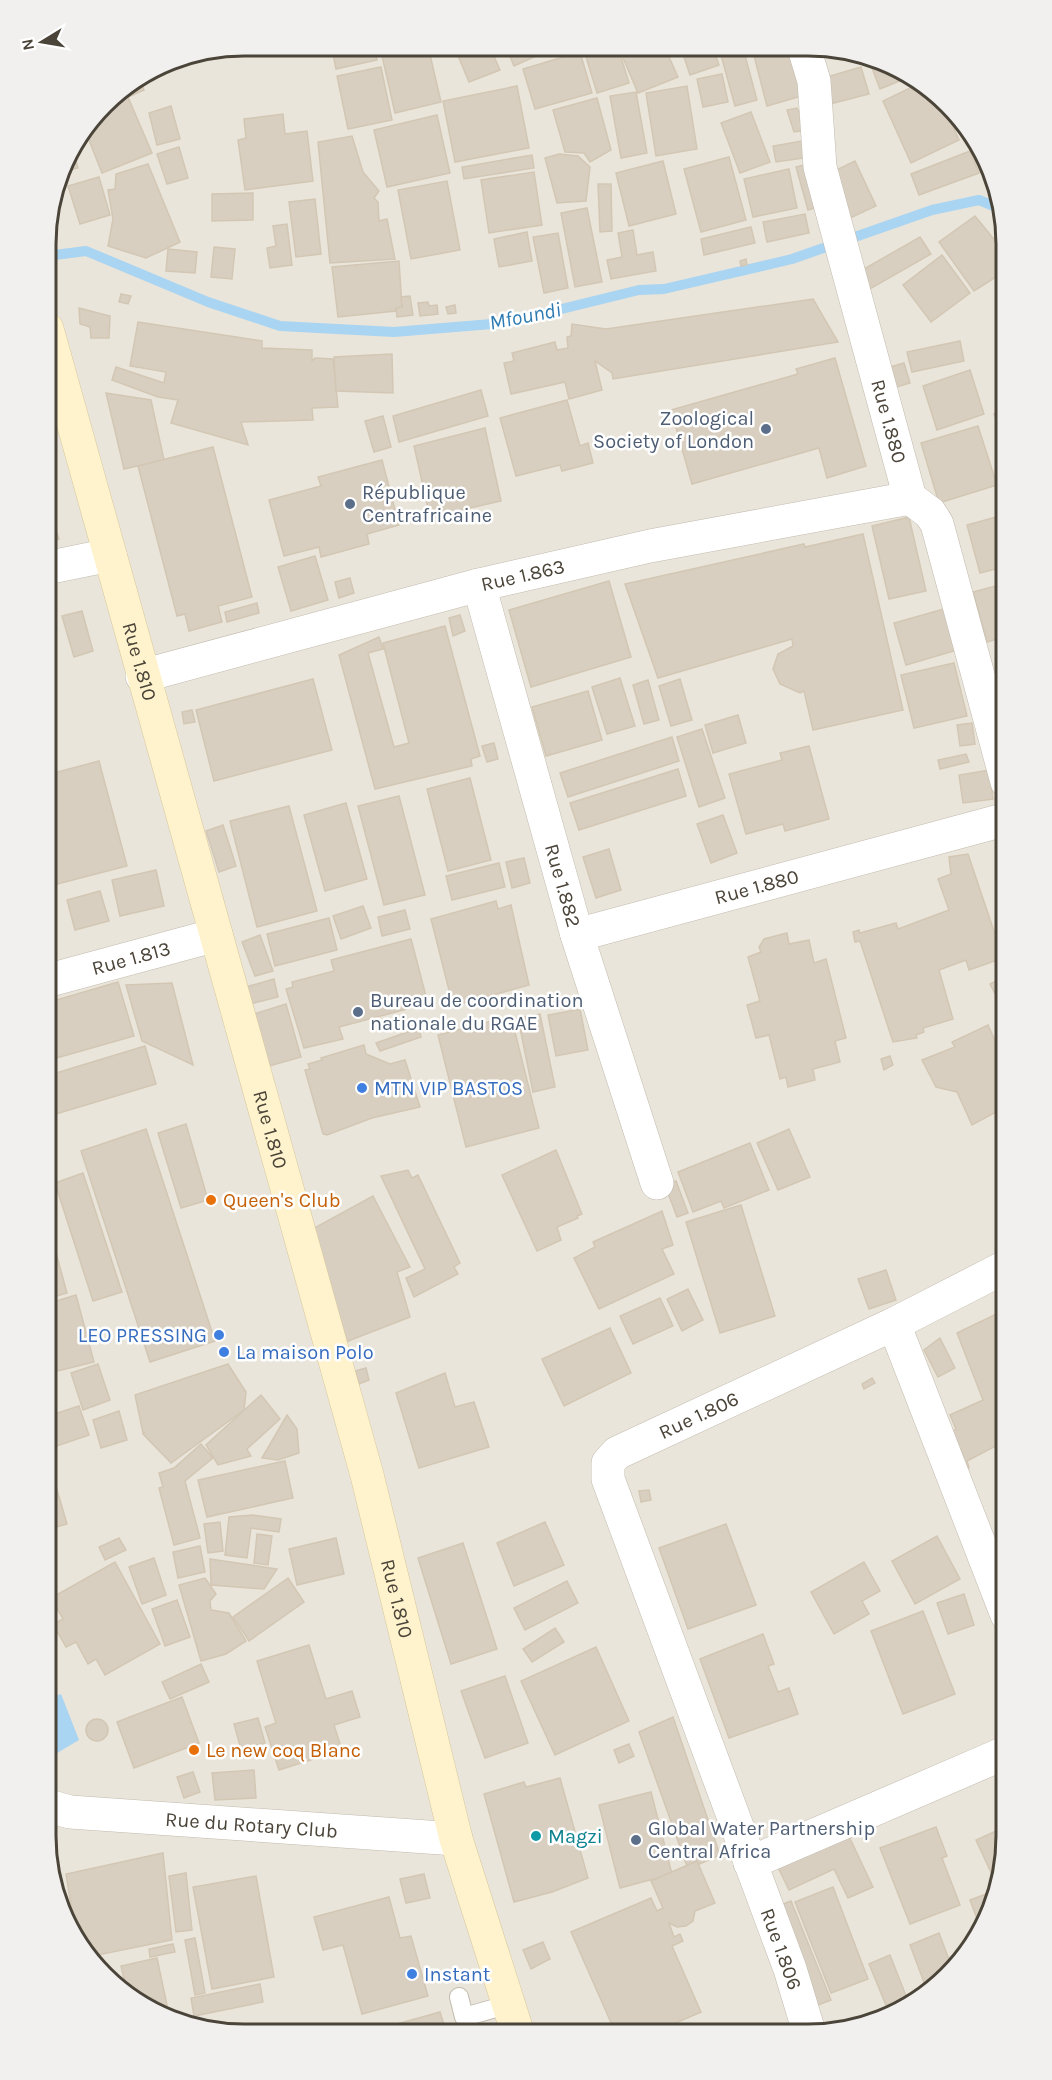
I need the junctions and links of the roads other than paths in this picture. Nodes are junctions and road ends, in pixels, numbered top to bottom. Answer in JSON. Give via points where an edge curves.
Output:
{"nodes":[{"id":1,"x":806,"y":56,"type":"edge"},
{"id":2,"x":56,"y":364,"type":"edge"},
{"id":3,"x":910,"y":498,"type":"junction"},
{"id":4,"x":110,"y":555,"type":"junction"},
{"id":5,"x":56,"y":566,"type":"edge"},
{"id":6,"x":479,"y":585,"type":"junction"},
{"id":7,"x":142,"y":676,"type":"junction"},
{"id":8,"x":996,"y":741,"type":"edge"},
{"id":9,"x":996,"y":822,"type":"edge"},
{"id":10,"x":216,"y":935,"type":"junction"},
{"id":11,"x":577,"y":935,"type":"junction"},
{"id":12,"x":56,"y":978,"type":"edge"},
{"id":13,"x":657,"y":1183,"type":"dead end"},
{"id":14,"x":996,"y":1272,"type":"edge"},
{"id":15,"x":894,"y":1324,"type":"junction"},
{"id":16,"x":996,"y":1587,"type":"edge"},
{"id":17,"x":996,"y":1756,"type":"edge"},
{"id":18,"x":56,"y":1810,"type":"edge"},
{"id":19,"x":456,"y":1839,"type":"junction"},
{"id":20,"x":750,"y":1863,"type":"junction"},
{"id":21,"x":459,"y":1997,"type":"dead end"},
{"id":22,"x":514,"y":2019,"type":"edge"},
{"id":23,"x":807,"y":2024,"type":"edge"}],
"edges":[{"from":1,"to":3,"type":"street","name":"Rue 1.880","via":[[814,81],[820,167]]},
{"from":2,"to":4,"type":"street","name":"Rue 1.810"},
{"from":3,"to":6,"type":"street","name":"Rue 1.863","via":[[650,546]]},
{"from":3,"to":8,"type":"street","via":[[930,513],[937,524]]},
{"from":4,"to":5,"type":"street"},
{"from":4,"to":7,"type":"street","name":"Rue 1.810"},
{"from":6,"to":7,"type":"street","name":"Rue 1.863"},
{"from":6,"to":11,"type":"street","name":"Rue 1.882"},
{"from":7,"to":10,"type":"street","name":"Rue 1.810"},
{"from":9,"to":11,"type":"street","name":"Rue 1.880"},
{"from":10,"to":12,"type":"street","name":"Rue 1.813"},
{"from":10,"to":19,"type":"street","name":"Rue 1.810","via":[[367,1475]]},
{"from":11,"to":13,"type":"street","name":"Rue 1.882"},
{"from":14,"to":15,"type":"street","name":"Rue 1.806"},
{"from":15,"to":16,"type":"street"},
{"from":15,"to":20,"type":"street","name":"Rue 1.806","via":[[616,1453],[608,1463],[608,1479]]},
{"from":17,"to":20,"type":"street"},
{"from":18,"to":19,"type":"street","name":"Rue du Rotary Club"},
{"from":19,"to":22,"type":"street","name":"Rue 1.810"},
{"from":20,"to":23,"type":"street","name":"Rue 1.806"},
{"from":21,"to":22,"type":"lane","via":[[465,2017]]}]}
